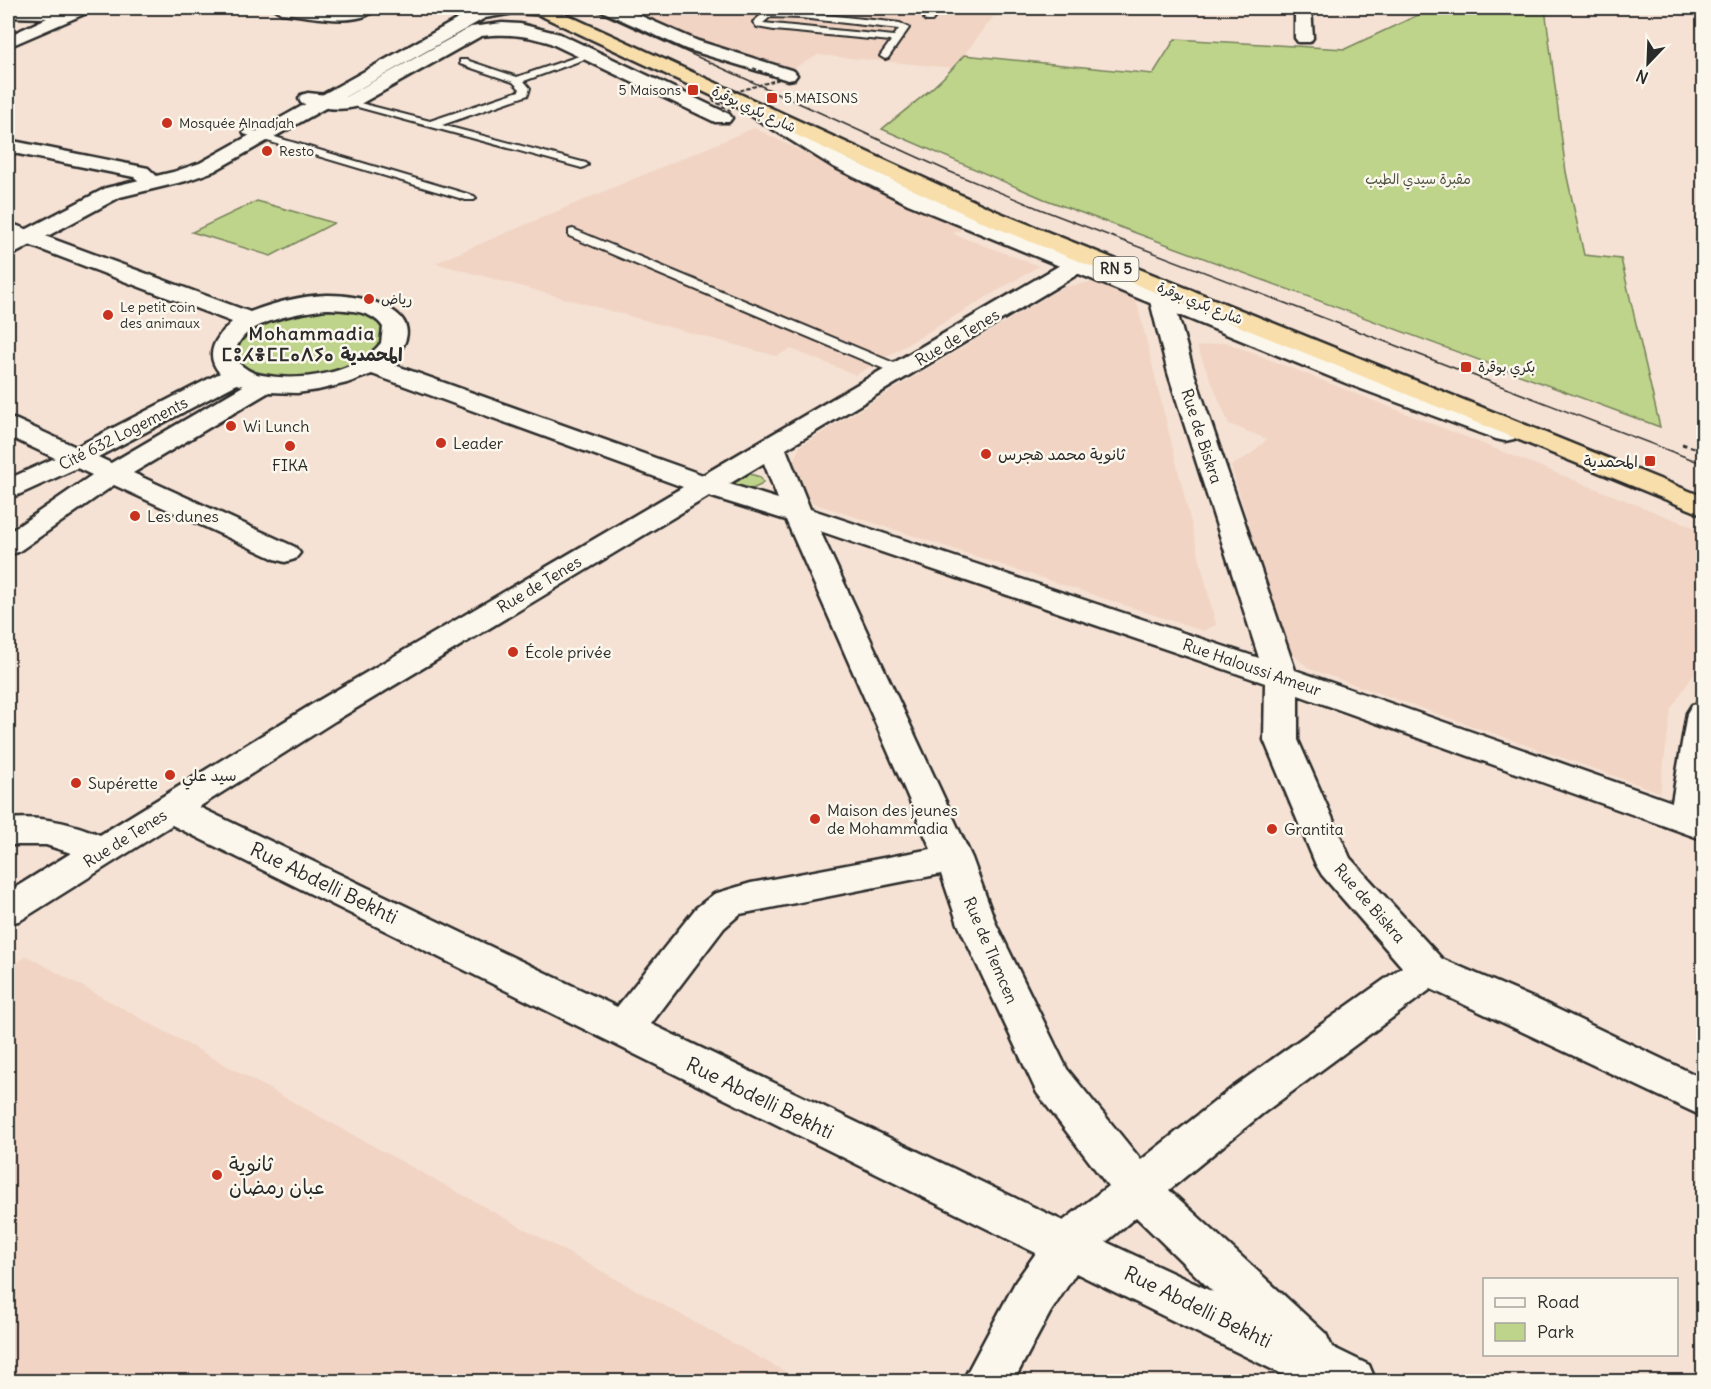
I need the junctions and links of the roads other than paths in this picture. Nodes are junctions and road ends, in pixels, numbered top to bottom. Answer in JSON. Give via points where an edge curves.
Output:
{"nodes":[{"id":1,"x":281,"y":8,"type":"edge"},
{"id":2,"x":475,"y":8,"type":"edge"},
{"id":3,"x":570,"y":8,"type":"edge"},
{"id":4,"x":610,"y":8,"type":"edge"},
{"id":5,"x":938,"y":8,"type":"edge"},
{"id":6,"x":1298,"y":8,"type":"edge"},
{"id":7,"x":542,"y":9,"type":"edge"},
{"id":8,"x":76,"y":10,"type":"edge"},
{"id":9,"x":361,"y":11,"type":"edge"},
{"id":10,"x":804,"y":11,"type":"edge"},
{"id":11,"x":8,"y":12,"type":"edge"},
{"id":12,"x":928,"y":19,"type":"dead end"},
{"id":13,"x":1304,"y":38,"type":"dead end"},
{"id":14,"x":897,"y":39,"type":"junction"},
{"id":15,"x":9,"y":41,"type":"edge"},
{"id":16,"x":591,"y":55,"type":"junction"},
{"id":17,"x":885,"y":56,"type":"dead end"},
{"id":18,"x":463,"y":62,"type":"dead end"},
{"id":19,"x":788,"y":75,"type":"dead end"},
{"id":20,"x":517,"y":80,"type":"junction"},
{"id":21,"x":315,"y":100,"type":"junction"},
{"id":22,"x":348,"y":103,"type":"junction"},
{"id":23,"x":736,"y":113,"type":"junction"},
{"id":24,"x":429,"y":125,"type":"junction"},
{"id":25,"x":256,"y":134,"type":"junction"},
{"id":26,"x":8,"y":146,"type":"edge"},
{"id":27,"x":582,"y":165,"type":"dead end"},
{"id":28,"x":150,"y":178,"type":"junction"},
{"id":29,"x":470,"y":198,"type":"dead end"},
{"id":30,"x":573,"y":233,"type":"dead end"},
{"id":31,"x":14,"y":238,"type":"edge"},
{"id":32,"x":1075,"y":266,"type":"junction"},
{"id":33,"x":1162,"y":301,"type":"junction"},
{"id":34,"x":251,"y":321,"type":"junction"},
{"id":35,"x":371,"y":365,"type":"junction"},
{"id":36,"x":901,"y":370,"type":"junction"},
{"id":37,"x":237,"y":374,"type":"junction"},
{"id":38,"x":266,"y":383,"type":"junction"},
{"id":39,"x":8,"y":426,"type":"edge"},
{"id":40,"x":772,"y":448,"type":"junction"},
{"id":41,"x":76,"y":458,"type":"junction"},
{"id":42,"x":111,"y":474,"type":"junction"},
{"id":43,"x":704,"y":485,"type":"junction"},
{"id":44,"x":8,"y":489,"type":"edge"},
{"id":45,"x":1700,"y":500,"type":"edge"},
{"id":46,"x":798,"y":514,"type":"junction"},
{"id":47,"x":8,"y":546,"type":"edge"},
{"id":48,"x":285,"y":553,"type":"dead end"},
{"id":49,"x":1281,"y":677,"type":"junction"},
{"id":50,"x":1704,"y":713,"type":"edge"},
{"id":51,"x":171,"y":809,"type":"junction"},
{"id":52,"x":1695,"y":824,"type":"edge"},
{"id":53,"x":8,"y":832,"type":"edge"},
{"id":54,"x":102,"y":852,"type":"junction"},
{"id":55,"x":954,"y":858,"type":"junction"},
{"id":56,"x":8,"y":910,"type":"edge"},
{"id":57,"x":1428,"y":970,"type":"junction"},
{"id":58,"x":622,"y":1031,"type":"junction"},
{"id":59,"x":1704,"y":1099,"type":"edge"},
{"id":60,"x":1137,"y":1189,"type":"junction"},
{"id":61,"x":1068,"y":1245,"type":"junction"},
{"id":62,"x":1341,"y":1377,"type":"edge"},
{"id":63,"x":986,"y":1382,"type":"edge"}],
"edges":[{"from":1,"to":9,"type":"street"},
{"from":2,"to":21,"type":"street"},
{"from":3,"to":45,"type":"highway","name":"شارع بكري بوقرة","number":"RN 5","via":[[890,160],[1023,218]]},
{"from":4,"to":19,"type":"street","via":[[692,45]]},
{"from":5,"to":12,"type":"lane"},
{"from":6,"to":13,"type":"street"},
{"from":7,"to":21,"type":"street","via":[[514,8],[480,14]]},
{"from":7,"to":23,"type":"highway","name":"شارع بكري بوقرة","number":"RN 5"},
{"from":8,"to":11,"type":"street"},
{"from":8,"to":15,"type":"street"},
{"from":10,"to":14,"type":"lane","via":[[900,26],[904,28]]},
{"from":10,"to":14,"type":"lane","via":[[768,14],[758,22],[774,27]]},
{"from":14,"to":17,"type":"lane"},
{"from":16,"to":20,"type":"lane"},
{"from":16,"to":22,"type":"street","via":[[539,32],[488,29]]},
{"from":16,"to":23,"type":"street"},
{"from":18,"to":20,"type":"lane"},
{"from":20,"to":24,"type":"lane","via":[[525,88],[516,98]]},
{"from":21,"to":22,"type":"street"},
{"from":21,"to":25,"type":"street"},
{"from":22,"to":24,"type":"lane"},
{"from":23,"to":32,"type":"street","via":[[874,180]]},
{"from":23,"to":45,"type":"highway","name":"شارع بكري بوقرة","number":"RN 5"},
{"from":24,"to":27,"type":"lane"},
{"from":25,"to":28,"type":"street"},
{"from":25,"to":29,"type":"lane"},
{"from":26,"to":28,"type":"street"},
{"from":28,"to":31,"type":"street","via":[[99,188]]},
{"from":30,"to":36,"type":"lane"},
{"from":31,"to":34,"type":"street"},
{"from":32,"to":33,"type":"street"},
{"from":32,"to":36,"type":"street","name":"Rue de Tenes"},
{"from":33,"to":45,"type":"street","via":[[1357,379]]},
{"from":33,"to":49,"type":"street","name":"Rue de Biskra","via":[[1181,373]]},
{"from":34,"to":35,"type":"street","via":[[273,311],[326,302],[372,308],[388,316],[396,327],[396,340]]},
{"from":34,"to":37,"type":"street","via":[[226,342],[222,354],[226,365]]},
{"from":35,"to":38,"type":"street","via":[[326,381],[300,385]]},
{"from":35,"to":43,"type":"street","name":"Rue Haloussi Ameur"},
{"from":36,"to":40,"type":"street","name":"Rue de Tenes"},
{"from":37,"to":38,"type":"street"},
{"from":37,"to":41,"type":"street","name":"Cité 632 Logements"},
{"from":38,"to":42,"type":"street"},
{"from":39,"to":41,"type":"street"},
{"from":40,"to":43,"type":"street","name":"Rue de Tenes"},
{"from":40,"to":46,"type":"street","name":"Rue de Tlemcen"},
{"from":41,"to":42,"type":"street"},
{"from":41,"to":44,"type":"street","name":"Cité 632 Logements"},
{"from":42,"to":47,"type":"street"},
{"from":42,"to":48,"type":"street"},
{"from":43,"to":46,"type":"street","name":"Rue Haloussi Ameur"},
{"from":43,"to":51,"type":"street","name":"Rue de Tenes","via":[[323,713]]},
{"from":46,"to":49,"type":"street","name":"Rue Haloussi Ameur"},
{"from":46,"to":55,"type":"street","name":"Rue de Tlemcen"},
{"from":49,"to":52,"type":"street","name":"Rue Haloussi Ameur"},
{"from":49,"to":57,"type":"street","name":"Rue de Biskra","via":[[1281,740],[1335,865]]},
{"from":50,"to":52,"type":"street"},
{"from":51,"to":54,"type":"street","name":"Rue de Tenes"},
{"from":51,"to":58,"type":"street","name":"Rue Abdelli Bekhti"},
{"from":53,"to":54,"type":"street","via":[[56,832],[78,838]]},
{"from":54,"to":56,"type":"street","name":"Rue de Tenes"},
{"from":55,"to":58,"type":"street","via":[[728,904],[710,918]]},
{"from":55,"to":60,"type":"street","name":"Rue de Tlemcen","via":[[977,924],[1052,1081]]},
{"from":57,"to":59,"type":"street","name":"Rue de Biskra"},
{"from":57,"to":60,"type":"street","via":[[1247,1101]]},
{"from":58,"to":61,"type":"street","name":"Rue Abdelli Bekhti"},
{"from":60,"to":61,"type":"street"},
{"from":60,"to":62,"type":"street","name":"Rue de Tlemcen"},
{"from":61,"to":62,"type":"street","name":"Rue Abdelli Bekhti"},
{"from":61,"to":63,"type":"street","via":[[1033,1297]]}]}
